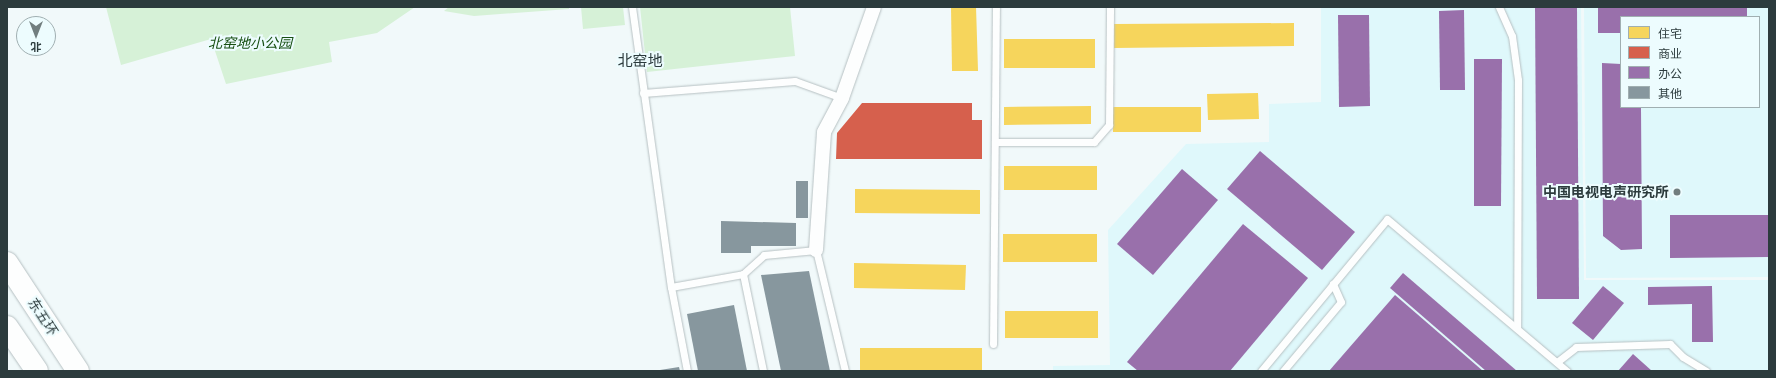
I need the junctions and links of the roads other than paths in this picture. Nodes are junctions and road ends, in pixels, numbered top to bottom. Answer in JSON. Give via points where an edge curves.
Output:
{"nodes":[{"id":1,"x":632,"y":7,"type":"edge"},
{"id":2,"x":874,"y":7,"type":"edge"},
{"id":3,"x":996,"y":7,"type":"edge"},
{"id":4,"x":1110,"y":7,"type":"edge"},
{"id":5,"x":1499,"y":7,"type":"edge"},
{"id":6,"x":643,"y":93,"type":"junction"},
{"id":7,"x":842,"y":98,"type":"junction"},
{"id":8,"x":995,"y":142,"type":"junction"},
{"id":9,"x":816,"y":250,"type":"junction"},
{"id":10,"x":7,"y":263,"type":"edge"},
{"id":11,"x":743,"y":274,"type":"junction"},
{"id":12,"x":1333,"y":284,"type":"junction"},
{"id":13,"x":671,"y":287,"type":"junction"},
{"id":14,"x":7,"y":327,"type":"edge"},
{"id":15,"x":1517,"y":328,"type":"junction"},
{"id":16,"x":994,"y":344,"type":"dead end"},
{"id":17,"x":1557,"y":362,"type":"junction"},
{"id":18,"x":37,"y":371,"type":"edge"},
{"id":19,"x":78,"y":371,"type":"edge"},
{"id":20,"x":687,"y":371,"type":"edge"},
{"id":21,"x":763,"y":371,"type":"edge"},
{"id":22,"x":844,"y":371,"type":"edge"},
{"id":23,"x":1261,"y":371,"type":"edge"},
{"id":24,"x":1283,"y":371,"type":"edge"},
{"id":25,"x":1567,"y":371,"type":"edge"},
{"id":26,"x":1706,"y":371,"type":"edge"}],
"edges":[{"from":1,"to":6,"type":"lane"},
{"from":2,"to":7,"type":"street"},
{"from":3,"to":8,"type":"lane"},
{"from":4,"to":8,"type":"lane","via":[[1109,125],[1094,142]]},
{"from":5,"to":15,"type":"lane","via":[[1512,36],[1518,80]]},
{"from":6,"to":7,"type":"lane","via":[[796,81]]},
{"from":6,"to":13,"type":"lane"},
{"from":7,"to":9,"type":"street","via":[[824,132]]},
{"from":8,"to":16,"type":"lane"},
{"from":9,"to":11,"type":"lane","via":[[764,255]]},
{"from":9,"to":22,"type":"lane"},
{"from":10,"to":19,"type":"highway","name":"东五环"},
{"from":11,"to":13,"type":"lane"},
{"from":11,"to":21,"type":"lane"},
{"from":12,"to":15,"type":"lane","via":[[1387,219]]},
{"from":12,"to":23,"type":"lane"},
{"from":12,"to":24,"type":"lane","via":[[1341,302]]},
{"from":13,"to":20,"type":"lane"},
{"from":14,"to":18,"type":"highway"},
{"from":15,"to":17,"type":"lane"},
{"from":17,"to":25,"type":"lane"},
{"from":17,"to":26,"type":"lane","via":[[1576,347],[1670,344],[1683,357]]}]}
